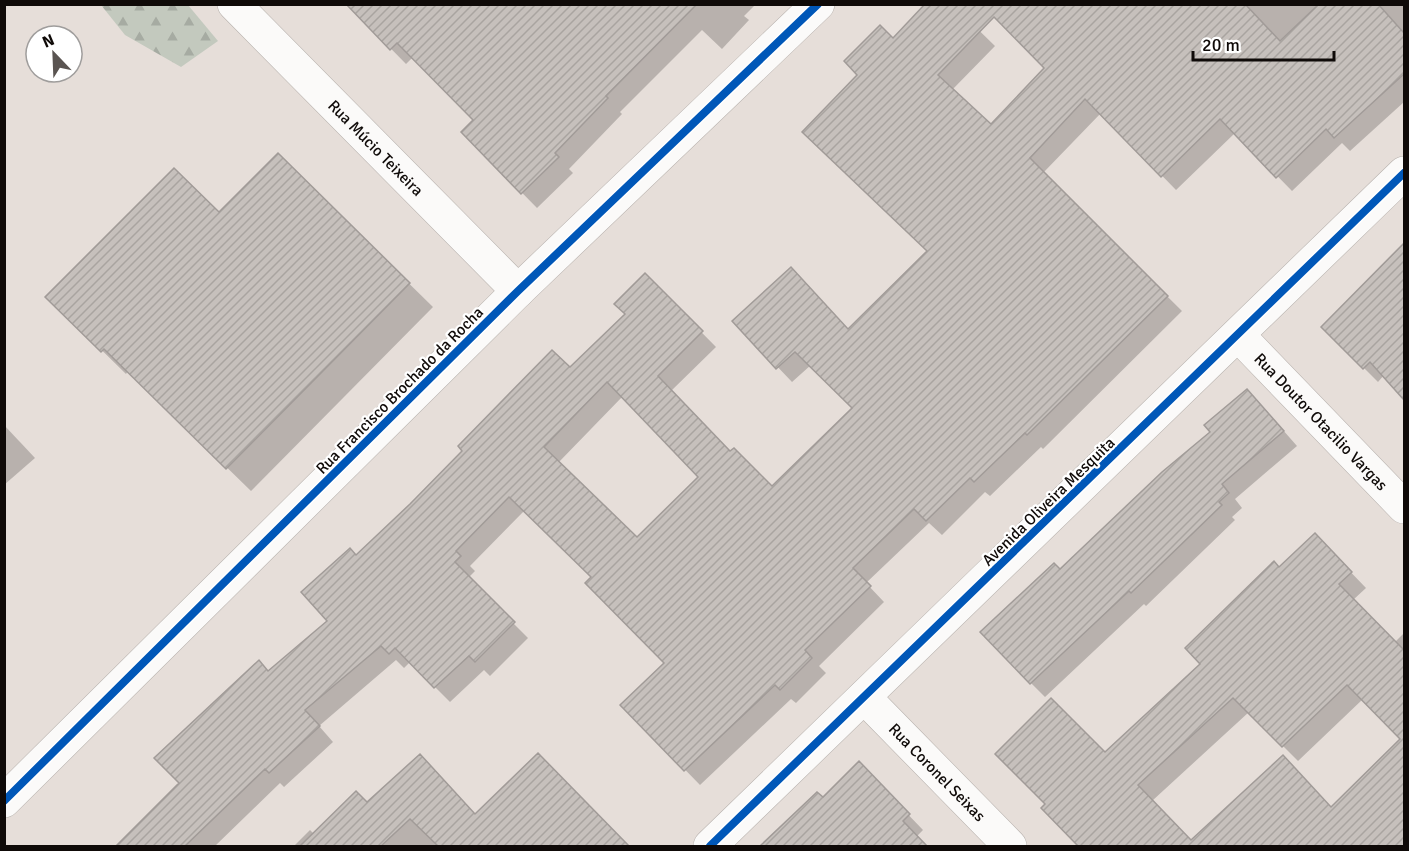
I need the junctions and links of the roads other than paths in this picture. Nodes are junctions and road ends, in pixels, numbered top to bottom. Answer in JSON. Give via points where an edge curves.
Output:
{"nodes":[{"id":1,"x":234,"y":4,"type":"edge"},
{"id":2,"x":818,"y":4,"type":"edge"},
{"id":3,"x":1404,"y":173,"type":"edge"},
{"id":4,"x":518,"y":291,"type":"junction"},
{"id":5,"x":1238,"y":335,"type":"junction"},
{"id":6,"x":1404,"y":507,"type":"edge"},
{"id":7,"x":864,"y":698,"type":"junction"},
{"id":8,"x":4,"y":801,"type":"edge"},
{"id":9,"x":710,"y":846,"type":"edge"},
{"id":10,"x":1010,"y":846,"type":"edge"}],
"edges":[{"from":1,"to":4,"type":"street","name":"Rua Múcio Teixeira"},
{"from":2,"to":4,"type":"street","name":"Rua Francisco Brochado da Rocha"},
{"from":3,"to":5,"type":"street","name":"Avenida Oliveira Mesquita"},
{"from":4,"to":8,"type":"street","name":"Rua Francisco Brochado da Rocha"},
{"from":5,"to":6,"type":"street","name":"Rua Doutor Otacilio Vargas"},
{"from":5,"to":7,"type":"street","name":"Avenida Oliveira Mesquita"},
{"from":7,"to":9,"type":"street","name":"Avenida Oliveira Mesquita"},
{"from":7,"to":10,"type":"street","name":"Rua Coronel Seixas"}]}
